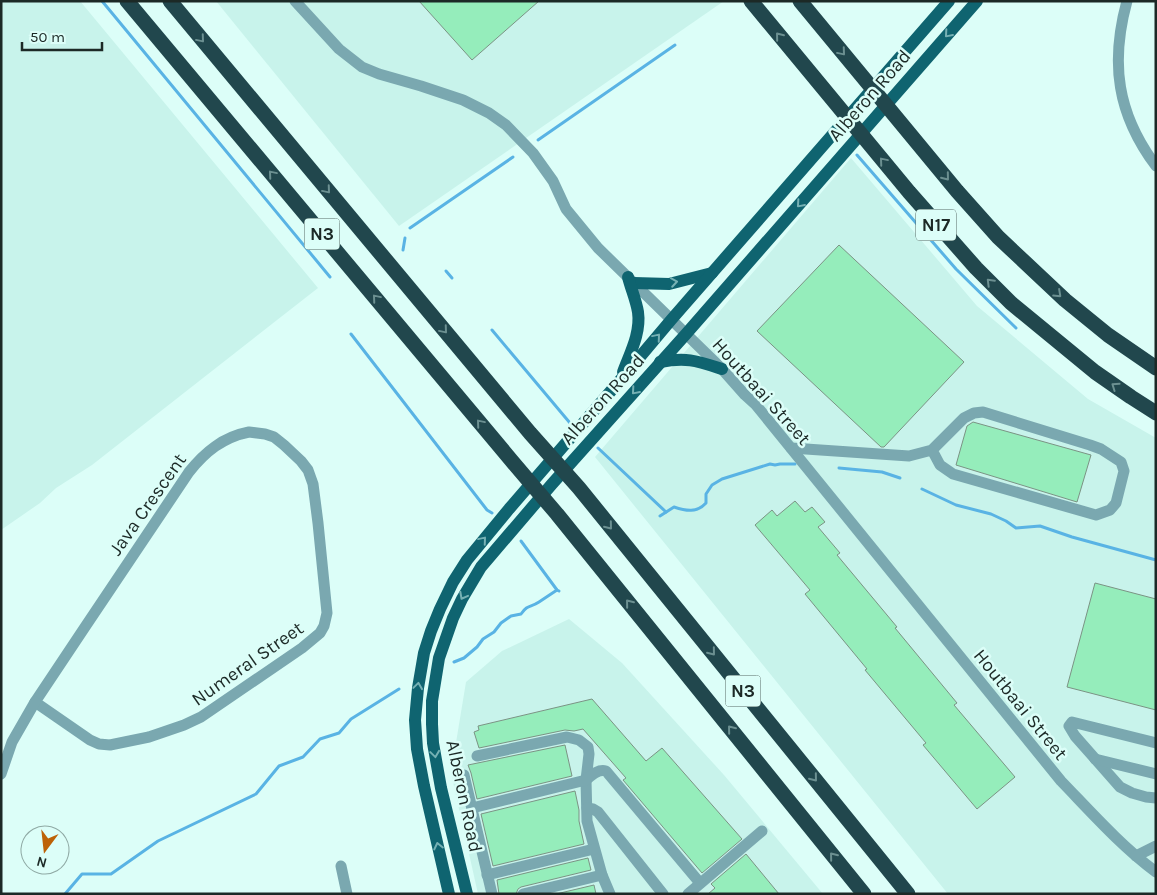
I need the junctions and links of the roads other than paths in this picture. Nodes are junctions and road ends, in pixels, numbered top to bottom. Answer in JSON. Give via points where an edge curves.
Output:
{"nodes":[{"id":1,"x":170,"y":1,"type":"edge"},
{"id":2,"x":295,"y":1,"type":"edge"},
{"id":3,"x":751,"y":1,"type":"edge"},
{"id":4,"x":800,"y":1,"type":"edge"},
{"id":5,"x":949,"y":1,"type":"edge"},
{"id":6,"x":976,"y":1,"type":"edge"},
{"id":7,"x":1127,"y":1,"type":"edge"},
{"id":8,"x":128,"y":4,"type":"edge"},
{"id":9,"x":1156,"y":166,"type":"edge"},
{"id":10,"x":713,"y":273,"type":"junction"},
{"id":11,"x":631,"y":280,"type":"junction"},
{"id":12,"x":671,"y":320,"type":"junction"},
{"id":13,"x":686,"y":334,"type":"junction"},
{"id":14,"x":660,"y":362,"type":"junction"},
{"id":15,"x":1156,"y":368,"type":"edge"},
{"id":16,"x":722,"y":369,"type":"junction"},
{"id":17,"x":619,"y":382,"type":"junction"},
{"id":18,"x":1156,"y":413,"type":"edge"},
{"id":19,"x":791,"y":448,"type":"junction"},
{"id":20,"x":932,"y":450,"type":"junction"},
{"id":21,"x":322,"y":558,"type":"joint"},
{"id":22,"x":35,"y":702,"type":"junction"},
{"id":23,"x":1156,"y":743,"type":"edge"},
{"id":24,"x":477,"y":756,"type":"dead end"},
{"id":25,"x":1096,"y":759,"type":"junction"},
{"id":26,"x":1,"y":774,"type":"edge"},
{"id":27,"x":1156,"y":774,"type":"edge"},
{"id":28,"x":464,"y":775,"type":"dead end"},
{"id":29,"x":586,"y":780,"type":"junction"},
{"id":30,"x":1156,"y":798,"type":"edge"},
{"id":31,"x":472,"y":808,"type":"junction"},
{"id":32,"x":587,"y":808,"type":"junction"},
{"id":33,"x":762,"y":831,"type":"dead end"},
{"id":34,"x":1156,"y":846,"type":"edge"},
{"id":35,"x":594,"y":849,"type":"junction"},
{"id":36,"x":1136,"y":856,"type":"junction"},
{"id":37,"x":341,"y":866,"type":"dead end"},
{"id":38,"x":1156,"y":872,"type":"edge"},
{"id":39,"x":487,"y":875,"type":"junction"},
{"id":40,"x":602,"y":875,"type":"junction"},
{"id":41,"x":700,"y":883,"type":"junction"},
{"id":42,"x":347,"y":894,"type":"edge"},
{"id":43,"x":449,"y":894,"type":"edge"},
{"id":44,"x":467,"y":894,"type":"edge"},
{"id":45,"x":492,"y":894,"type":"edge"},
{"id":46,"x":523,"y":894,"type":"edge"},
{"id":47,"x":610,"y":894,"type":"edge"},
{"id":48,"x":663,"y":894,"type":"edge"},
{"id":49,"x":688,"y":894,"type":"edge"},
{"id":50,"x":864,"y":894,"type":"edge"},
{"id":51,"x":908,"y":894,"type":"edge"}],
"edges":[{"from":1,"to":51,"type":"highway","number":"N3","one_way":true,"via":[[579,488]]},
{"from":2,"to":11,"type":"street","name":"Houtbaai Street","via":[[338,49],[362,67],[463,100],[506,125],[533,153],[566,209],[598,248]]},
{"from":18,"to":3,"type":"highway","number":"N17","one_way":true,"via":[[1095,372],[1011,303],[976,268]]},
{"from":4,"to":15,"type":"highway","number":"N17","one_way":true,"via":[[998,236],[1065,300]]},
{"from":5,"to":10,"type":"main road","name":"Alberon Road"},
{"from":6,"to":13,"type":"main road","name":"Alberon Road","one_way":true},
{"from":7,"to":9,"type":"street","via":[[1118,48],[1120,90],[1135,135]]},
{"from":50,"to":8,"type":"highway","number":"N3","one_way":true,"via":[[557,514]]},
{"from":11,"to":10,"type":"main road","one_way":true,"via":[[669,284]]},
{"from":10,"to":12,"type":"main road","name":"Alberon Road"},
{"from":11,"to":12,"type":"street","name":"Houtbaai Street"},
{"from":11,"to":17,"type":"main road","via":[[639,322]]},
{"from":12,"to":13,"type":"street","name":"Houtbaai Street"},
{"from":17,"to":12,"type":"main road","name":"Alberon Road","one_way":true},
{"from":13,"to":14,"type":"main road","name":"Alberon Road"},
{"from":13,"to":16,"type":"street","name":"Houtbaai Street"},
{"from":14,"to":16,"type":"main road","via":[[694,360]]},
{"from":14,"to":44,"type":"main road","name":"Alberon Road","one_way":true,"via":[[481,567],[462,599],[444,642],[432,701],[433,742]]},
{"from":16,"to":19,"type":"street","name":"Houtbaai Street"},
{"from":43,"to":17,"type":"main road","name":"Alberon Road","one_way":true,"via":[[424,786],[415,720],[424,653],[431,631],[453,582],[467,560]]},
{"from":19,"to":20,"type":"street","via":[[909,456]]},
{"from":19,"to":36,"type":"street","name":"Houtbaai Street","via":[[1061,781]]},
{"from":20,"to":20,"type":"street","via":[[964,418],[983,412],[1101,449],[1121,462],[1124,471],[1116,503],[1110,510],[1096,515],[953,474],[940,465]]},
{"from":21,"to":22,"type":"street","name":"Numeral Street","via":[[327,613],[324,626],[316,637],[201,717],[149,737],[110,745],[90,740]]},
{"from":21,"to":22,"type":"street","name":"Java Crescent","via":[[313,484],[308,470],[274,437],[257,432],[230,437],[210,449],[189,472]]},
{"from":22,"to":26,"type":"street","name":"Java Crescent","via":[[12,742]]},
{"from":23,"to":25,"type":"street","via":[[1072,722],[1071,730]]},
{"from":24,"to":29,"type":"street","via":[[567,737],[588,747]]},
{"from":25,"to":27,"type":"street"},
{"from":25,"to":30,"type":"street","via":[[1120,787],[1146,798]]},
{"from":28,"to":31,"type":"street"},
{"from":29,"to":31,"type":"street"},
{"from":29,"to":32,"type":"street"},
{"from":29,"to":41,"type":"street","via":[[598,771],[606,771]]},
{"from":31,"to":39,"type":"street"},
{"from":32,"to":35,"type":"street"},
{"from":32,"to":48,"type":"street","via":[[598,812]]},
{"from":33,"to":41,"type":"street"},
{"from":34,"to":36,"type":"street"},
{"from":35,"to":39,"type":"street"},
{"from":35,"to":40,"type":"street"},
{"from":36,"to":38,"type":"street","name":"Houtbaai Street"},
{"from":37,"to":42,"type":"street"},
{"from":39,"to":45,"type":"street"},
{"from":40,"to":46,"type":"street"},
{"from":40,"to":47,"type":"street"},
{"from":41,"to":49,"type":"street"}]}
